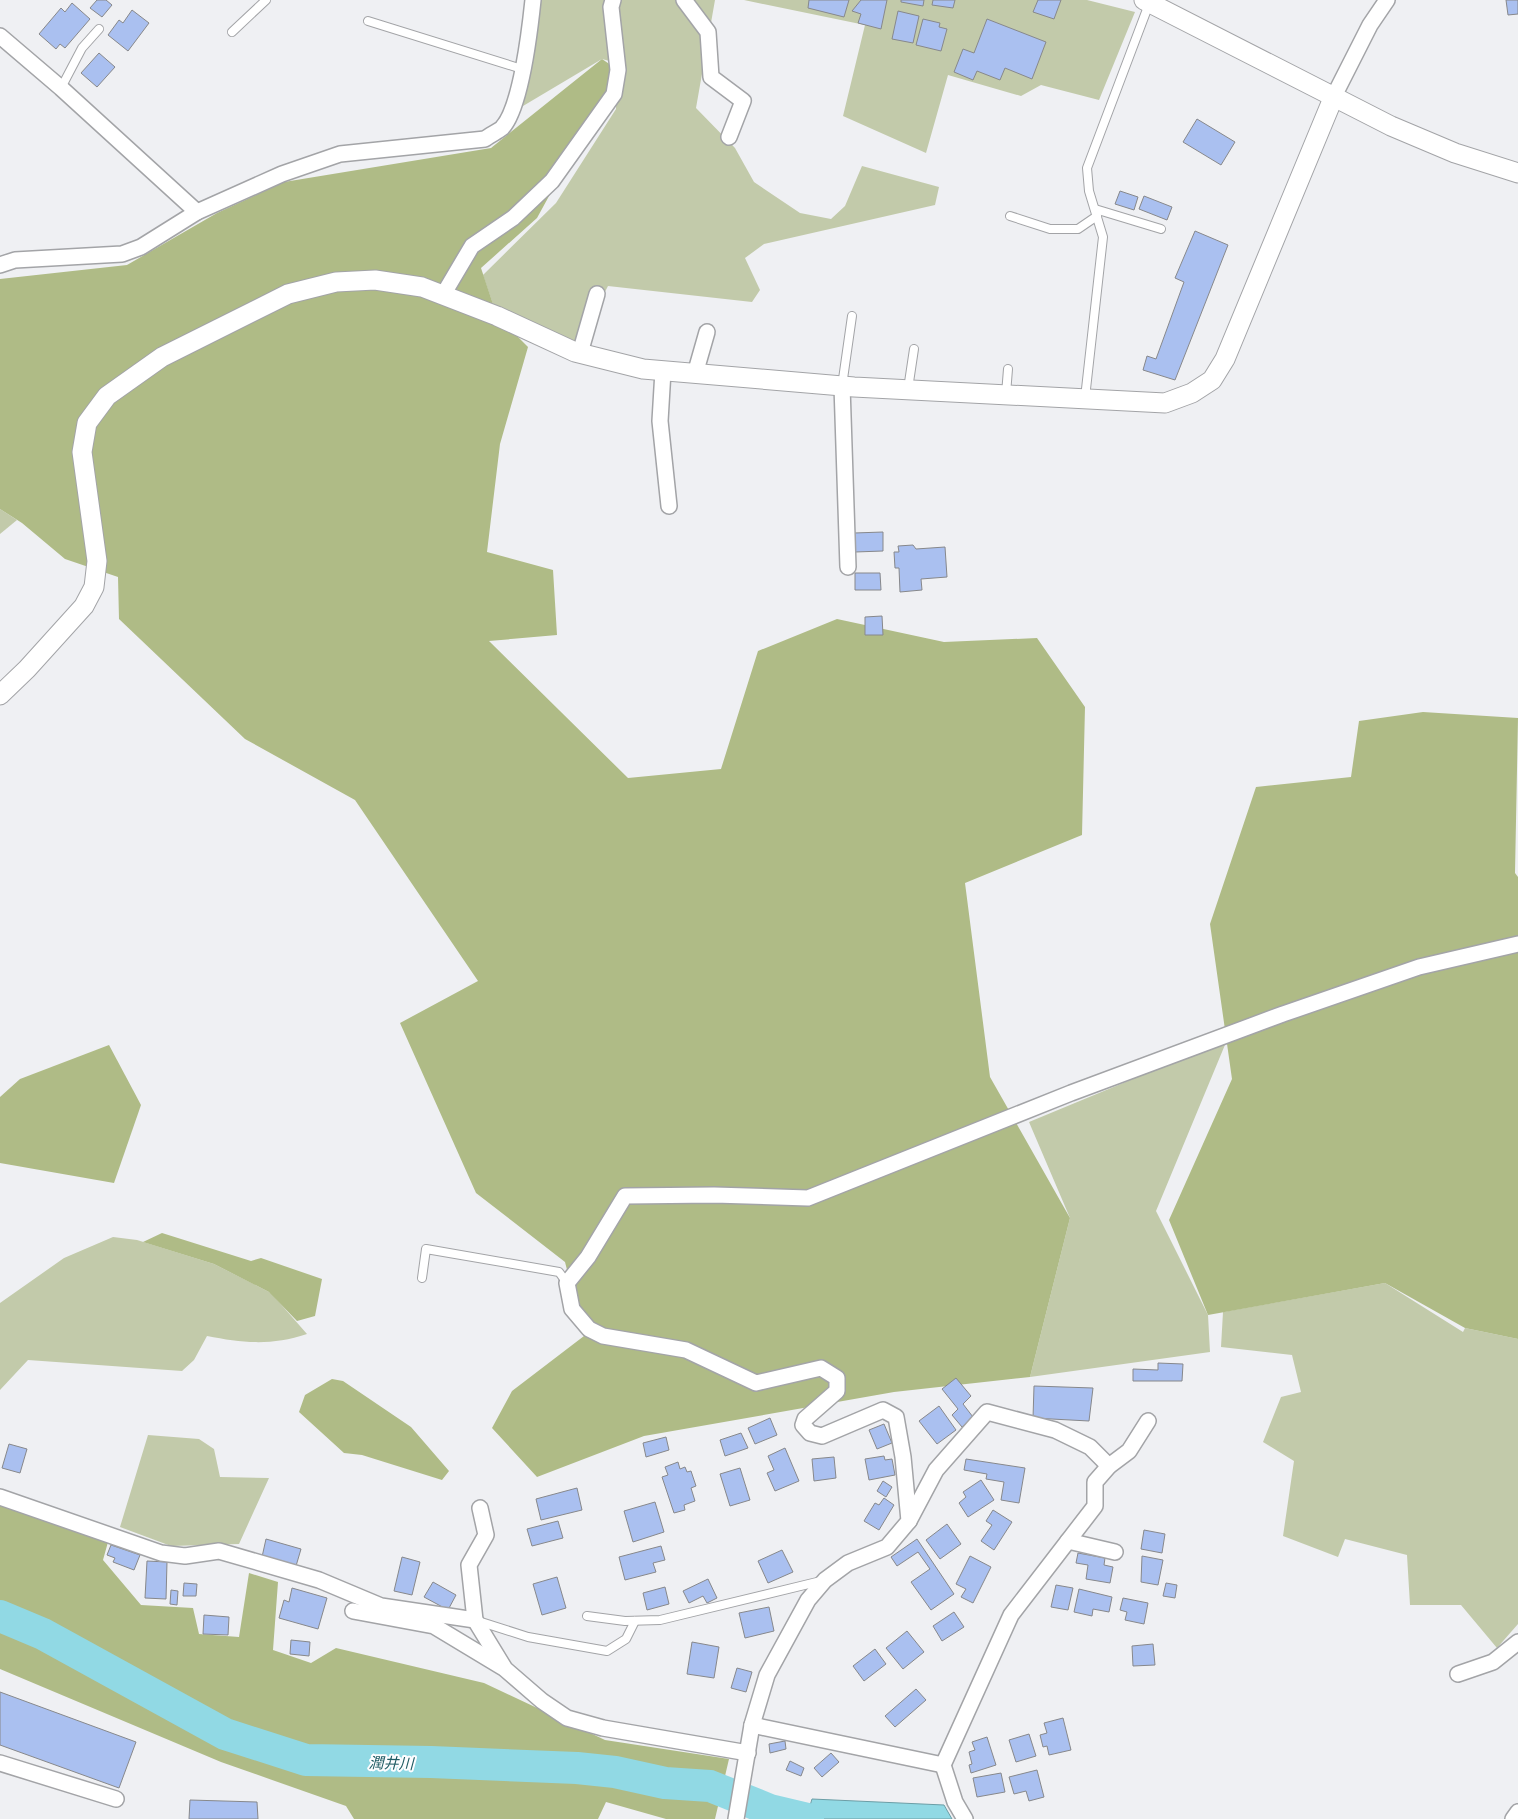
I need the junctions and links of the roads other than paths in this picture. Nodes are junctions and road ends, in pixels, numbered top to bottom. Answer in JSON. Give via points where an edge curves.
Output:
{"nodes":[{"id":1,"x":266,"y":0,"type":"edge"},
{"id":2,"x":533,"y":0,"type":"edge"},
{"id":3,"x":613,"y":0,"type":"edge"},
{"id":4,"x":684,"y":0,"type":"edge"},
{"id":5,"x":1387,"y":0,"type":"edge"},
{"id":6,"x":1147,"y":1,"type":"edge"},
{"id":7,"x":368,"y":22,"type":"dead end"},
{"id":8,"x":99,"y":28,"type":"dead end"},
{"id":9,"x":232,"y":32,"type":"dead end"},
{"id":10,"x":0,"y":36,"type":"edge"},
{"id":11,"x":522,"y":69,"type":"junction"},
{"id":12,"x":61,"y":88,"type":"junction"},
{"id":13,"x":1334,"y":96,"type":"junction"},
{"id":14,"x":729,"y":137,"type":"dead end"},
{"id":15,"x":1518,"y":173,"type":"edge"},
{"id":16,"x":197,"y":212,"type":"junction"},
{"id":17,"x":1096,"y":212,"type":"junction"},
{"id":18,"x":1010,"y":216,"type":"dead end"},
{"id":19,"x":1161,"y":229,"type":"dead end"},
{"id":20,"x":0,"y":265,"type":"edge"},
{"id":21,"x":597,"y":294,"type":"dead end"},
{"id":22,"x":443,"y":295,"type":"junction"},
{"id":23,"x":852,"y":316,"type":"dead end"},
{"id":24,"x":707,"y":332,"type":"dead end"},
{"id":25,"x":914,"y":349,"type":"dead end"},
{"id":26,"x":580,"y":353,"type":"junction"},
{"id":27,"x":1008,"y":369,"type":"dead end"},
{"id":28,"x":663,"y":371,"type":"junction"},
{"id":29,"x":695,"y":374,"type":"junction"},
{"id":30,"x":842,"y":386,"type":"junction"},
{"id":31,"x":908,"y":390,"type":"junction"},
{"id":32,"x":1006,"y":394,"type":"junction"},
{"id":33,"x":1086,"y":398,"type":"junction"},
{"id":34,"x":669,"y":506,"type":"dead end"},
{"id":35,"x":848,"y":568,"type":"dead end"},
{"id":36,"x":0,"y":695,"type":"edge"},
{"id":37,"x":1518,"y":944,"type":"edge"},
{"id":38,"x":422,"y":1278,"type":"dead end"},
{"id":39,"x":567,"y":1284,"type":"junction"},
{"id":40,"x":1148,"y":1421,"type":"dead end"},
{"id":41,"x":1109,"y":1466,"type":"junction"},
{"id":42,"x":0,"y":1496,"type":"edge"},
{"id":43,"x":480,"y":1508,"type":"dead end"},
{"id":44,"x":909,"y":1521,"type":"junction"},
{"id":45,"x":1068,"y":1541,"type":"junction"},
{"id":46,"x":1114,"y":1552,"type":"dead end"},
{"id":47,"x":825,"y":1580,"type":"junction"},
{"id":48,"x":353,"y":1611,"type":"dead end"},
{"id":49,"x":587,"y":1616,"type":"dead end"},
{"id":50,"x":475,"y":1620,"type":"junction"},
{"id":51,"x":635,"y":1621,"type":"junction"},
{"id":52,"x":1518,"y":1642,"type":"edge"},
{"id":53,"x":505,"y":1669,"type":"junction"},
{"id":54,"x":1458,"y":1674,"type":"dead end"},
{"id":55,"x":752,"y":1725,"type":"junction"},
{"id":56,"x":748,"y":1753,"type":"junction"},
{"id":57,"x":0,"y":1763,"type":"edge"},
{"id":58,"x":943,"y":1765,"type":"junction"},
{"id":59,"x":116,"y":1799,"type":"dead end"},
{"id":60,"x":1518,"y":1812,"type":"edge"},
{"id":61,"x":736,"y":1819,"type":"edge"},
{"id":62,"x":965,"y":1819,"type":"edge"},
{"id":63,"x":1513,"y":1819,"type":"edge"}],
"edges":[{"from":1,"to":9,"type":"lane"},
{"from":2,"to":11,"type":"street"},
{"from":3,"to":22,"type":"street","via":[[611,8],[618,70],[614,94],[552,181],[514,218],[472,246]]},
{"from":4,"to":14,"type":"street","via":[[708,32],[711,77],[743,100]]},
{"from":5,"to":13,"type":"street","via":[[1370,25]]},
{"from":6,"to":13,"type":"street"},
{"from":6,"to":17,"type":"lane","via":[[1087,168],[1089,192]]},
{"from":7,"to":11,"type":"lane"},
{"from":8,"to":12,"type":"lane","via":[[82,48]]},
{"from":10,"to":12,"type":"street"},
{"from":11,"to":16,"type":"street","via":[[518,95],[502,128],[485,139],[340,154],[282,174]]},
{"from":12,"to":16,"type":"street"},
{"from":13,"to":15,"type":"street","via":[[1391,126],[1455,153]]},
{"from":13,"to":33,"type":"street","via":[[1225,359],[1212,380],[1192,393],[1165,403]]},
{"from":16,"to":20,"type":"street","via":[[141,247],[122,254],[15,260]]},
{"from":17,"to":18,"type":"lane","via":[[1078,229],[1050,229]]},
{"from":17,"to":19,"type":"lane"},
{"from":17,"to":33,"type":"lane","via":[[1103,237]]},
{"from":21,"to":26,"type":"street"},
{"from":22,"to":26,"type":"street"},
{"from":22,"to":36,"type":"street","via":[[422,287],[375,280],[336,282],[288,294],[162,357],[107,396],[86,423],[82,452],[97,561],[94,587],[84,606]]},
{"from":23,"to":30,"type":"lane"},
{"from":24,"to":29,"type":"street"},
{"from":25,"to":31,"type":"lane"},
{"from":26,"to":28,"type":"street"},
{"from":27,"to":32,"type":"lane"},
{"from":28,"to":29,"type":"street"},
{"from":28,"to":34,"type":"street","via":[[660,421]]},
{"from":29,"to":30,"type":"street"},
{"from":30,"to":31,"type":"street"},
{"from":30,"to":35,"type":"street"},
{"from":31,"to":32,"type":"street"},
{"from":32,"to":33,"type":"street"},
{"from":37,"to":39,"type":"street","via":[[1419,967],[1283,1014],[1071,1093],[808,1198],[625,1196],[588,1257]]},
{"from":38,"to":39,"type":"lane","via":[[426,1249],[559,1272]]},
{"from":39,"to":44,"type":"street","via":[[572,1309],[589,1329],[604,1336],[686,1350],[756,1383],[821,1368],[837,1378],[837,1391],[805,1419],[803,1425],[810,1433],[822,1436],[883,1410],[896,1417]]},
{"from":40,"to":41,"type":"street","via":[[1129,1451]]},
{"from":41,"to":44,"type":"street","via":[[1090,1447],[1055,1430],[987,1412],[936,1470]]},
{"from":41,"to":45,"type":"street","via":[[1095,1482],[1096,1506]]},
{"from":42,"to":50,"type":"street","via":[[161,1553],[185,1556],[219,1551],[319,1580],[381,1606]]},
{"from":43,"to":50,"type":"street","via":[[486,1535],[469,1565]]},
{"from":44,"to":47,"type":"street","via":[[887,1547],[848,1563]]},
{"from":45,"to":46,"type":"street"},
{"from":45,"to":58,"type":"street","via":[[1012,1615]]},
{"from":47,"to":51,"type":"lane","via":[[660,1620]]},
{"from":47,"to":55,"type":"street","via":[[808,1600],[767,1675]]},
{"from":48,"to":53,"type":"street","via":[[434,1626]]},
{"from":49,"to":51,"type":"lane"},
{"from":50,"to":51,"type":"lane","via":[[528,1637],[607,1652],[626,1639]]},
{"from":50,"to":53,"type":"street"},
{"from":52,"to":54,"type":"street","via":[[1493,1662]]},
{"from":53,"to":56,"type":"street","via":[[567,1718],[603,1728]]},
{"from":55,"to":56,"type":"street"},
{"from":55,"to":58,"type":"street"},
{"from":56,"to":61,"type":"street"},
{"from":57,"to":59,"type":"street"},
{"from":58,"to":62,"type":"street","via":[[955,1802]]},
{"from":60,"to":63,"type":"street"}]}
